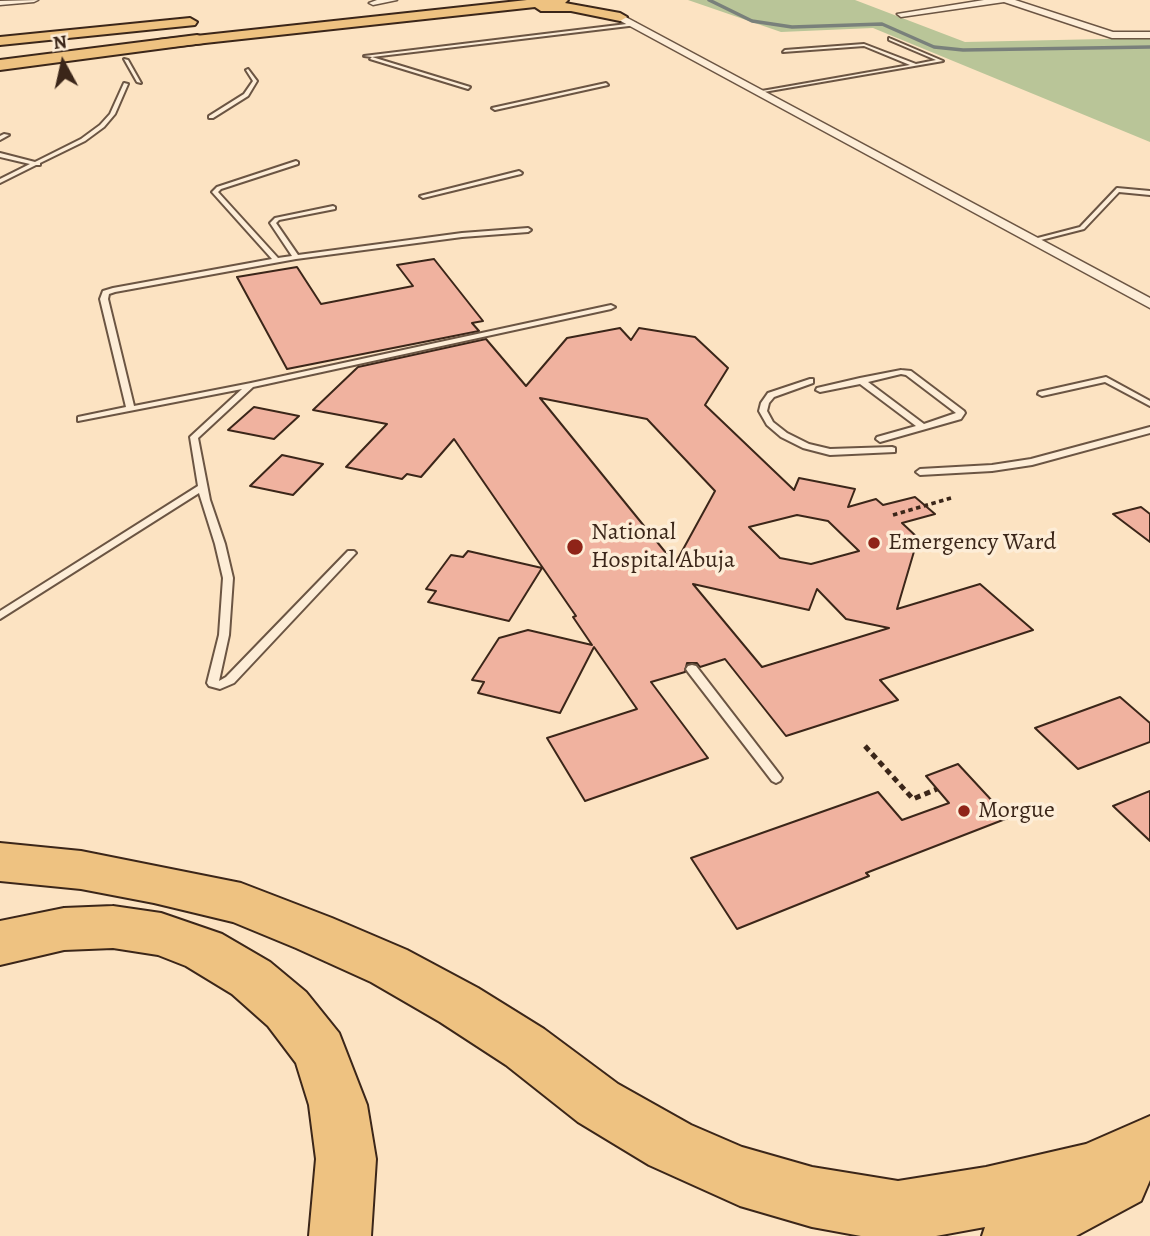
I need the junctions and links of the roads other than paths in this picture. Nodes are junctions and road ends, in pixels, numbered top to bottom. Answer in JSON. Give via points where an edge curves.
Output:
{"nodes":[{"id":1,"x":34,"y":0,"type":"edge"},
{"id":2,"x":393,"y":0,"type":"edge"},
{"id":3,"x":404,"y":0,"type":"edge"},
{"id":4,"x":562,"y":0,"type":"edge"},
{"id":5,"x":611,"y":0,"type":"edge"},
{"id":6,"x":1005,"y":0,"type":"edge"},
{"id":7,"x":0,"y":3,"type":"edge"},
{"id":8,"x":366,"y":4,"type":"joint"},
{"id":9,"x":901,"y":14,"type":"dead end"},
{"id":10,"x":620,"y":17,"type":"junction"},
{"id":11,"x":207,"y":20,"type":"dead end"},
{"id":12,"x":637,"y":26,"type":"junction"},
{"id":13,"x":1150,"y":35,"type":"edge"},
{"id":14,"x":228,"y":36,"type":"junction"},
{"id":15,"x":891,"y":38,"type":"dead end"},
{"id":16,"x":197,"y":40,"type":"joint"},
{"id":17,"x":0,"y":41,"type":"edge"},
{"id":18,"x":785,"y":51,"type":"dead end"},
{"id":19,"x":126,"y":60,"type":"dead end"},
{"id":20,"x":379,"y":60,"type":"junction"},
{"id":21,"x":0,"y":63,"type":"edge"},
{"id":22,"x":917,"y":66,"type":"junction"},
{"id":23,"x":248,"y":70,"type":"dead end"},
{"id":24,"x":139,"y":82,"type":"dead end"},
{"id":25,"x":126,"y":84,"type":"dead end"},
{"id":26,"x":606,"y":84,"type":"dead end"},
{"id":27,"x":468,"y":88,"type":"dead end"},
{"id":28,"x":758,"y":92,"type":"junction"},
{"id":29,"x":495,"y":108,"type":"dead end"},
{"id":30,"x":211,"y":117,"type":"dead end"},
{"id":31,"x":0,"y":155,"type":"edge"},
{"id":32,"x":296,"y":163,"type":"dead end"},
{"id":33,"x":38,"y":164,"type":"junction"},
{"id":34,"x":519,"y":173,"type":"dead end"},
{"id":35,"x":0,"y":181,"type":"edge"},
{"id":36,"x":1150,"y":193,"type":"edge"},
{"id":37,"x":424,"y":196,"type":"dead end"},
{"id":38,"x":333,"y":208,"type":"dead end"},
{"id":39,"x":528,"y":230,"type":"dead end"},
{"id":40,"x":1033,"y":240,"type":"junction"},
{"id":41,"x":296,"y":257,"type":"junction"},
{"id":42,"x":277,"y":261,"type":"junction"},
{"id":43,"x":1150,"y":304,"type":"edge"},
{"id":44,"x":611,"y":307,"type":"dead end"},
{"id":45,"x":860,"y":380,"type":"junction"},
{"id":46,"x":810,"y":381,"type":"dead end"},
{"id":47,"x":251,"y":385,"type":"junction"},
{"id":48,"x":820,"y":390,"type":"dead end"},
{"id":49,"x":1042,"y":394,"type":"dead end"},
{"id":50,"x":1150,"y":404,"type":"edge"},
{"id":51,"x":131,"y":409,"type":"junction"},
{"id":52,"x":81,"y":419,"type":"dead end"},
{"id":53,"x":922,"y":427,"type":"junction"},
{"id":54,"x":1150,"y":430,"type":"edge"},
{"id":55,"x":880,"y":439,"type":"dead end"},
{"id":56,"x":892,"y":450,"type":"dead end"},
{"id":57,"x":920,"y":472,"type":"dead end"},
{"id":58,"x":202,"y":487,"type":"junction"},
{"id":59,"x":351,"y":554,"type":"dead end"},
{"id":60,"x":0,"y":616,"type":"edge"},
{"id":61,"x":692,"y":669,"type":"dead end"},
{"id":62,"x":776,"y":778,"type":"dead end"},
{"id":63,"x":0,"y":862,"type":"edge"},
{"id":64,"x":0,"y":943,"type":"edge"},
{"id":65,"x":1150,"y":1144,"type":"edge"},
{"id":66,"x":1150,"y":1165,"type":"edge"},
{"id":67,"x":340,"y":1236,"type":"edge"},
{"id":68,"x":1013,"y":1236,"type":"edge"}],
"edges":[{"from":1,"to":7,"type":"street"},
{"from":2,"to":8,"type":"street"},
{"from":3,"to":8,"type":"main road"},
{"from":4,"to":14,"type":"main road"},
{"from":5,"to":10,"type":"main road","via":[[598,6]]},
{"from":6,"to":9,"type":"street"},
{"from":6,"to":13,"type":"street","via":[[1112,34]]},
{"from":10,"to":12,"type":"street"},
{"from":10,"to":14,"type":"main road","via":[[552,6],[283,35]]},
{"from":11,"to":17,"type":"main road"},
{"from":12,"to":20,"type":"lane"},
{"from":12,"to":20,"type":"lane","via":[[366,56]]},
{"from":12,"to":28,"type":"street"},
{"from":14,"to":16,"type":"main road"},
{"from":15,"to":22,"type":"lane","via":[[941,61]]},
{"from":16,"to":21,"type":"highway"},
{"from":18,"to":22,"type":"lane","via":[[864,46]]},
{"from":19,"to":24,"type":"lane"},
{"from":20,"to":27,"type":"lane"},
{"from":22,"to":28,"type":"lane"},
{"from":23,"to":30,"type":"lane","via":[[255,81],[246,95]]},
{"from":25,"to":33,"type":"lane","via":[[102,127]]},
{"from":26,"to":29,"type":"lane"},
{"from":28,"to":40,"type":"street"},
{"from":31,"to":33,"type":"lane"},
{"from":32,"to":42,"type":"lane","via":[[215,191]]},
{"from":33,"to":35,"type":"lane"},
{"from":34,"to":37,"type":"lane"},
{"from":36,"to":40,"type":"lane","via":[[1114,192],[1083,228]]},
{"from":38,"to":41,"type":"lane","via":[[273,223]]},
{"from":39,"to":41,"type":"lane"},
{"from":40,"to":43,"type":"street"},
{"from":41,"to":42,"type":"lane"},
{"from":42,"to":51,"type":"lane","via":[[106,293]]},
{"from":44,"to":47,"type":"lane"},
{"from":45,"to":48,"type":"lane"},
{"from":45,"to":53,"type":"lane"},
{"from":45,"to":53,"type":"lane","via":[[908,373],[961,413]]},
{"from":46,"to":56,"type":"lane","via":[[771,396],[765,403],[762,411],[784,435],[830,452]]},
{"from":47,"to":51,"type":"lane"},
{"from":47,"to":58,"type":"lane","via":[[194,438]]},
{"from":49,"to":50,"type":"lane","via":[[1106,379]]},
{"from":51,"to":52,"type":"lane"},
{"from":53,"to":55,"type":"lane"},
{"from":54,"to":57,"type":"lane","via":[[1032,462]]},
{"from":58,"to":59,"type":"lane","via":[[228,578],[215,685],[230,680]]},
{"from":58,"to":60,"type":"lane"},
{"from":61,"to":62,"type":"lane"},
{"from":63,"to":65,"type":"highway","via":[[82,870],[241,903],[389,966],[459,1005],[598,1103],[670,1145],[740,1176],[811,1197],[898,1212],[1088,1173]]},
{"from":64,"to":67,"type":"highway","via":[[64,929],[149,932],[204,950],[251,978],[287,1009],[320,1051],[338,1105],[346,1159]]},
{"from":66,"to":68,"type":"highway"}]}
